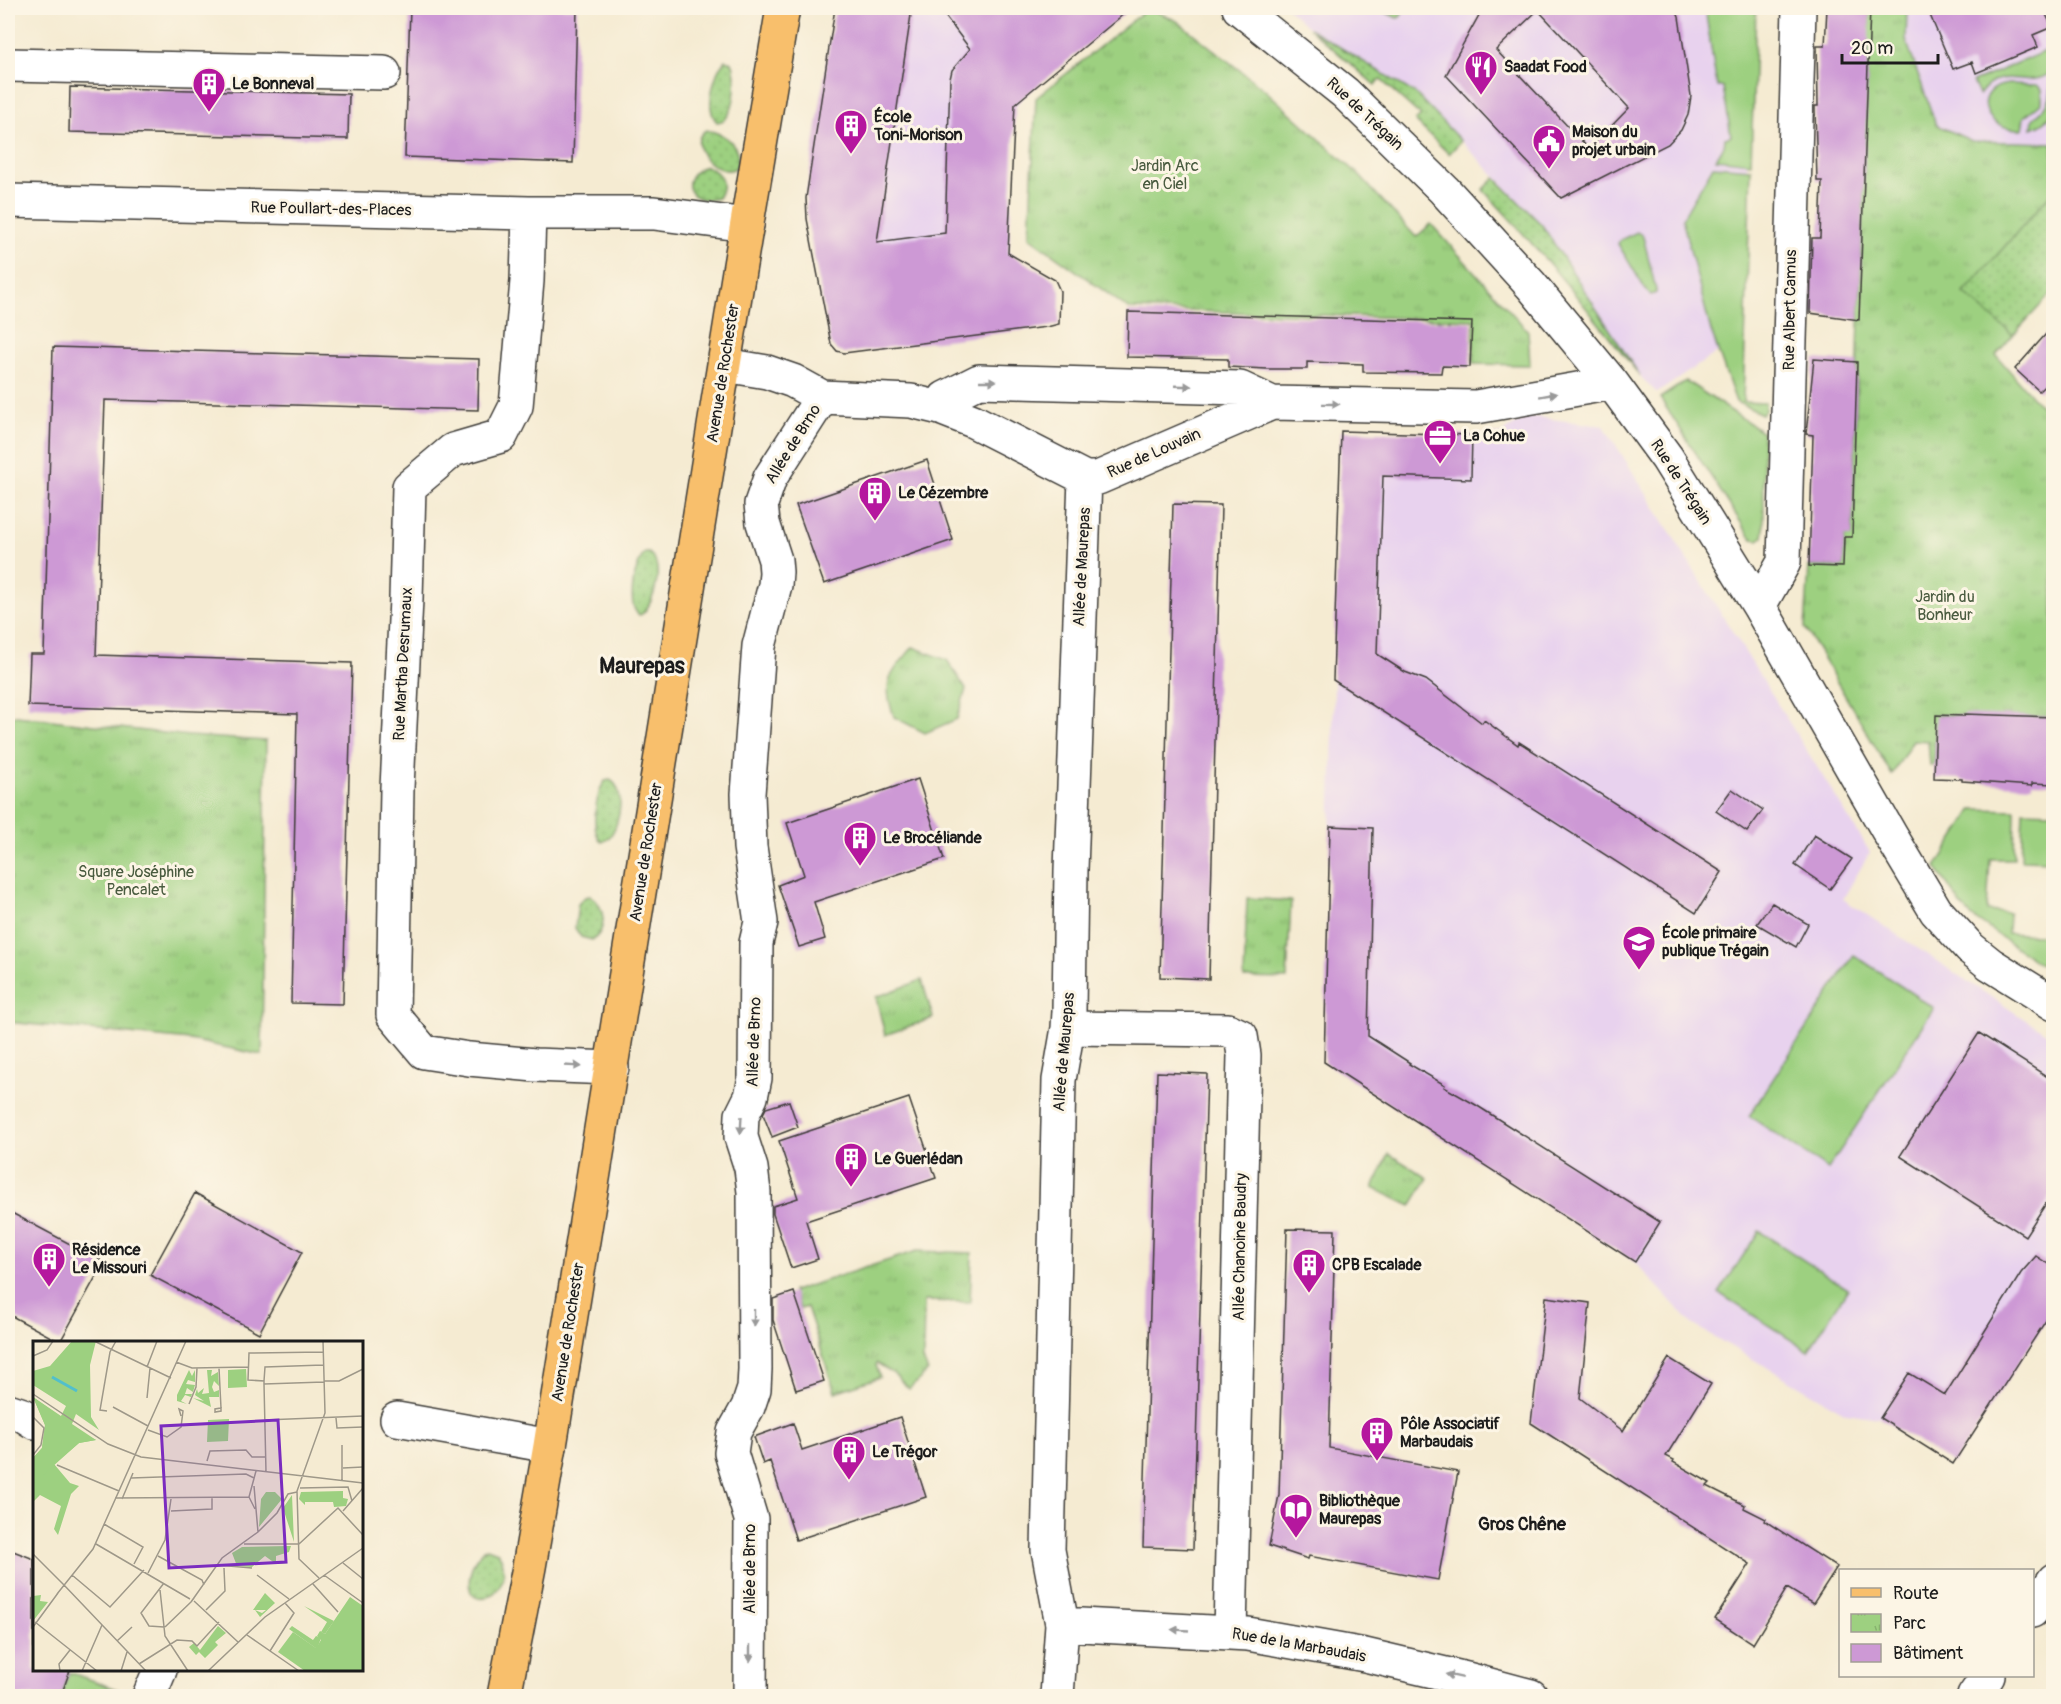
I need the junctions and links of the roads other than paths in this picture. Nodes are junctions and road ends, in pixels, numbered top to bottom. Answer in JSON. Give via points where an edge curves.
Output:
{"nodes":[{"id":1,"x":783,"y":8,"type":"edge"},
{"id":2,"x":1239,"y":8,"type":"edge"},
{"id":3,"x":1799,"y":8,"type":"edge"},
{"id":4,"x":8,"y":65,"type":"edge"},
{"id":5,"x":384,"y":73,"type":"dead end"},
{"id":6,"x":8,"y":201,"type":"edge"},
{"id":7,"x":529,"y":213,"type":"junction"},
{"id":8,"x":747,"y":225,"type":"junction"},
{"id":9,"x":725,"y":365,"type":"junction"},
{"id":10,"x":1612,"y":383,"type":"junction"},
{"id":11,"x":822,"y":398,"type":"junction"},
{"id":12,"x":1272,"y":403,"type":"junction"},
{"id":13,"x":940,"y":408,"type":"junction"},
{"id":14,"x":1085,"y":478,"type":"junction"},
{"id":15,"x":1760,"y":606,"type":"junction"},
{"id":16,"x":2054,"y":1004,"type":"edge"},
{"id":17,"x":1068,"y":1028,"type":"junction"},
{"id":18,"x":612,"y":1068,"type":"junction"},
{"id":19,"x":8,"y":1410,"type":"edge"},
{"id":20,"x":397,"y":1419,"type":"dead end"},
{"id":21,"x":33,"y":1421,"type":"edge"},
{"id":22,"x":550,"y":1446,"type":"junction"},
{"id":23,"x":2054,"y":1580,"type":"edge"},
{"id":24,"x":2034,"y":1608,"type":"edge"},
{"id":25,"x":1062,"y":1624,"type":"junction"},
{"id":26,"x":1230,"y":1632,"type":"junction"},
{"id":27,"x":160,"y":1671,"type":"edge"},
{"id":28,"x":1987,"y":1677,"type":"edge"},
{"id":29,"x":149,"y":1696,"type":"edge"},
{"id":30,"x":504,"y":1696,"type":"edge"},
{"id":31,"x":750,"y":1696,"type":"edge"},
{"id":32,"x":1057,"y":1696,"type":"edge"},
{"id":33,"x":1531,"y":1696,"type":"edge"},
{"id":34,"x":1974,"y":1696,"type":"edge"}],
"edges":[{"from":1,"to":8,"type":"main road","name":"Avenue de Rochester"},
{"from":2,"to":10,"type":"street","name":"Rue de Trégain","via":[[1344,93],[1444,190],[1531,285]]},
{"from":3,"to":15,"type":"street","name":"Rue Albert Camus","via":[[1784,562]]},
{"from":4,"to":5,"type":"street"},
{"from":6,"to":7,"type":"street","name":"Rue Poullart-des-Places"},
{"from":7,"to":8,"type":"street","name":"Rue Poullart-des-Places","via":[[654,213]]},
{"from":7,"to":18,"type":"street","name":"Rue Martha Desrumaux","one_way":true,"via":[[516,406],[501,436],[453,450],[409,487],[393,1015],[424,1052],[535,1065]]},
{"from":8,"to":9,"type":"main road","name":"Avenue de Rochester"},
{"from":9,"to":11,"type":"street","name":"Rue de Louvain","via":[[767,372]]},
{"from":9,"to":18,"type":"main road","name":"Avenue de Rochester"},
{"from":12,"to":10,"type":"street","name":"Rue de Louvain","one_way":true,"via":[[1476,407]]},
{"from":10,"to":15,"type":"street","name":"Rue de Trégain","via":[[1667,458]]},
{"from":11,"to":13,"type":"street","name":"Rue de Louvain","via":[[910,401]]},
{"from":11,"to":31,"type":"street","name":"Allée de Brno","one_way":true,"via":[[770,478],[761,504],[776,572],[759,646],[748,794],[750,847],[761,922],[756,944],[755,1078],[742,1115],[741,1137],[754,1192],[754,1379],[748,1407],[734,1432],[731,1453],[751,1519]]},
{"from":13,"to":12,"type":"street","name":"Rue de Louvain","one_way":true,"via":[[945,398],[979,381],[1240,388]]},
{"from":12,"to":14,"type":"street","name":"Rue de Louvain","via":[[1098,478]]},
{"from":13,"to":14,"type":"street","name":"Rue de Louvain"},
{"from":14,"to":17,"type":"street","name":"Allée de Maurepas"},
{"from":15,"to":16,"type":"street","name":"Rue de Trégain","via":[[1936,911],[1990,964]]},
{"from":17,"to":25,"type":"street","name":"Allée de Maurepas","via":[[1059,1080],[1048,1550]]},
{"from":17,"to":26,"type":"street","name":"Allée Chanoine Baudry","via":[[1228,1030],[1241,1036],[1244,1055]]},
{"from":18,"to":22,"type":"main road","name":"Avenue de Rochester"},
{"from":19,"to":21,"type":"street"},
{"from":20,"to":22,"type":"street"},
{"from":22,"to":30,"type":"main road","name":"Avenue de Rochester"},
{"from":23,"to":24,"type":"street"},
{"from":26,"to":25,"type":"street","name":"Rue de la Marbaudais","one_way":true},
{"from":25,"to":32,"type":"street","name":"Allée de Maurepas"},
{"from":33,"to":26,"type":"street","name":"Rue de la Marbaudais","one_way":true,"via":[[1365,1655]]},
{"from":27,"to":29,"type":"street"},
{"from":28,"to":34,"type":"street"}]}
